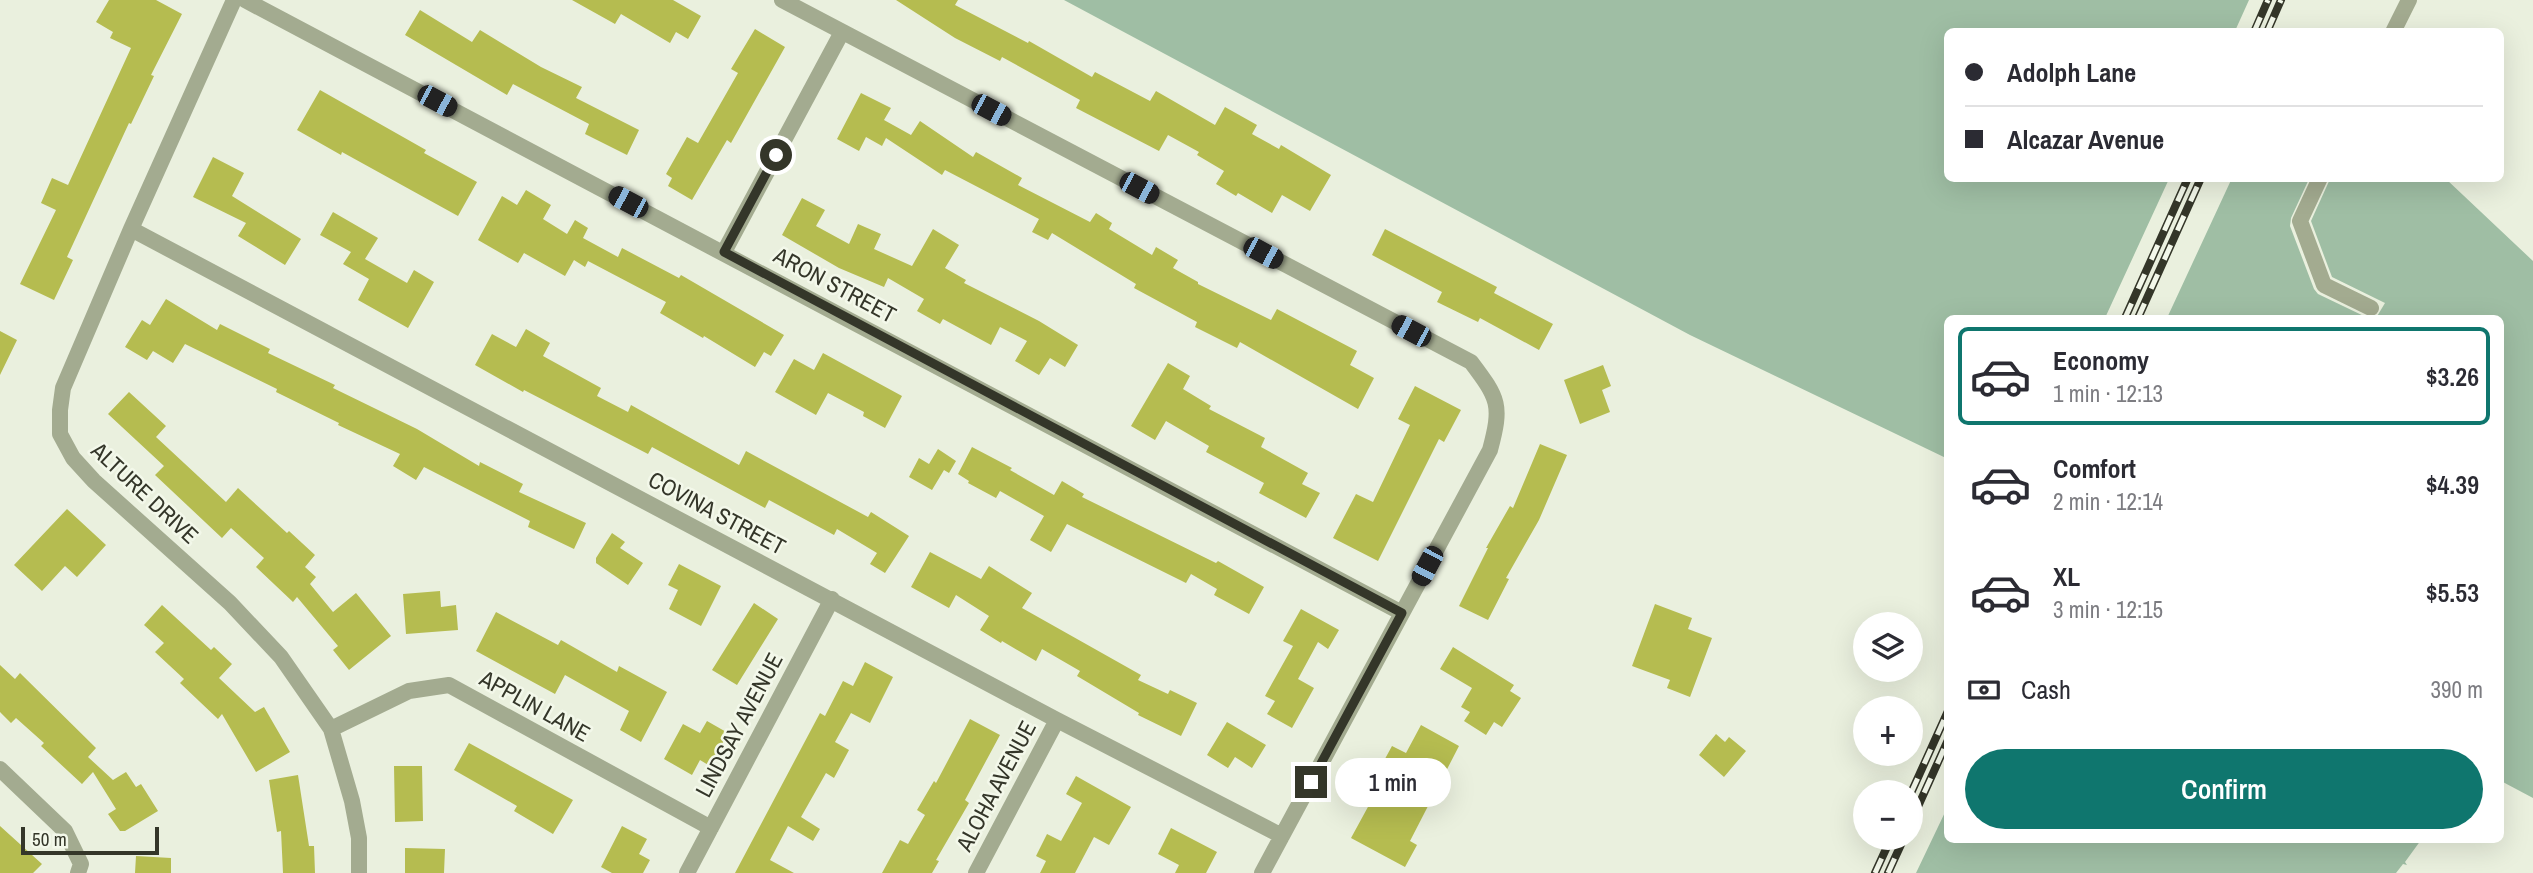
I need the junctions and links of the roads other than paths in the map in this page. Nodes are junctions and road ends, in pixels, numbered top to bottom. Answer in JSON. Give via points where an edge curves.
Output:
{"nodes":[{"id":1,"x":234,"y":0,"type":"edge"},
{"id":2,"x":246,"y":0,"type":"edge"},
{"id":3,"x":782,"y":0,"type":"edge"},
{"id":4,"x":2409,"y":0,"type":"edge"},
{"id":5,"x":2395,"y":28,"type":"edge"},
{"id":6,"x":842,"y":32,"type":"junction"},
{"id":7,"x":2318,"y":182,"type":"edge"},
{"id":8,"x":131,"y":229,"type":"junction"},
{"id":9,"x":724,"y":252,"type":"junction"},
{"id":10,"x":2371,"y":308,"type":"dead end"},
{"id":11,"x":832,"y":599,"type":"junction"},
{"id":12,"x":1402,"y":613,"type":"junction"},
{"id":13,"x":1057,"y":720,"type":"junction"},
{"id":14,"x":331,"y":729,"type":"junction"},
{"id":15,"x":0,"y":769,"type":"edge"},
{"id":16,"x":711,"y":828,"type":"junction"},
{"id":17,"x":1282,"y":836,"type":"junction"},
{"id":18,"x":78,"y":873,"type":"edge"},
{"id":19,"x":359,"y":873,"type":"edge"},
{"id":20,"x":687,"y":873,"type":"edge"},
{"id":21,"x":976,"y":873,"type":"edge"},
{"id":22,"x":1262,"y":873,"type":"edge"}],
"edges":[{"from":1,"to":8,"type":"street","name":"ALTURE DRIVE"},
{"from":2,"to":9,"type":"street","name":"ARON STREET"},
{"from":3,"to":6,"type":"street"},
{"from":4,"to":5,"type":"street"},
{"from":6,"to":9,"type":"street"},
{"from":6,"to":12,"type":"street","via":[[1471,362],[1494,392],[1497,421],[1490,450]]},
{"from":7,"to":10,"type":"street","via":[[2300,221],[2324,285]]},
{"from":8,"to":11,"type":"street","name":"COVINA STREET"},
{"from":8,"to":14,"type":"street","name":"ALTURE DRIVE","via":[[64,388],[60,434],[73,458],[94,481],[230,603],[281,657]]},
{"from":9,"to":12,"type":"street","name":"ARON STREET"},
{"from":11,"to":13,"type":"street","name":"COVINA STREET"},
{"from":11,"to":16,"type":"street","name":"LINDSAY AVENUE"},
{"from":12,"to":17,"type":"street"},
{"from":13,"to":17,"type":"street","name":"COVINA STREET"},
{"from":13,"to":21,"type":"street","name":"ALOHA AVENUE"},
{"from":14,"to":16,"type":"street","name":"APPLIN LANE","via":[[409,691],[449,685]]},
{"from":14,"to":19,"type":"street","name":"ALTURE DRIVE","via":[[352,801]]},
{"from":15,"to":18,"type":"street","via":[[65,831],[81,864]]},
{"from":16,"to":20,"type":"street","name":"LINDSAY AVENUE"},
{"from":17,"to":22,"type":"street"}]}
